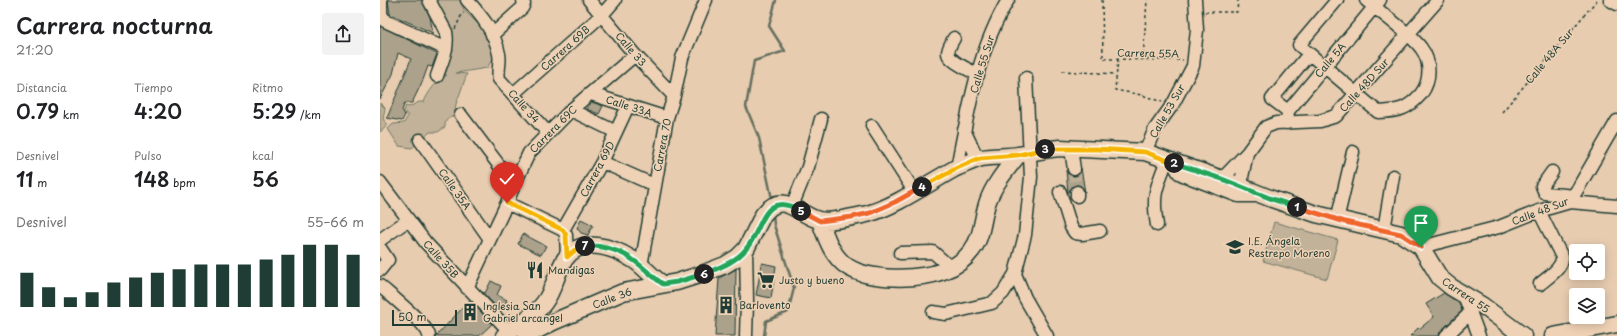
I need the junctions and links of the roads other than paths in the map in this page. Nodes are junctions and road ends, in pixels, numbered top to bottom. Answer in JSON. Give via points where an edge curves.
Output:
{"nodes":[{"id":1,"x":381,"y":0,"type":"edge"},
{"id":2,"x":429,"y":0,"type":"edge"},
{"id":3,"x":467,"y":0,"type":"edge"},
{"id":4,"x":524,"y":0,"type":"edge"},
{"id":5,"x":589,"y":0,"type":"edge"},
{"id":6,"x":615,"y":0,"type":"edge"},
{"id":7,"x":706,"y":0,"type":"edge"},
{"id":8,"x":1008,"y":0,"type":"edge"},
{"id":9,"x":1195,"y":0,"type":"edge"},
{"id":10,"x":1337,"y":0,"type":"edge"},
{"id":11,"x":1438,"y":0,"type":"edge"},
{"id":12,"x":1610,"y":0,"type":"edge"},
{"id":13,"x":1374,"y":2,"type":"edge"},
{"id":14,"x":1617,"y":4,"type":"edge"},
{"id":15,"x":602,"y":15,"type":"junction"},
{"id":16,"x":492,"y":35,"type":"junction"},
{"id":17,"x":1408,"y":35,"type":"junction"},
{"id":18,"x":954,"y":38,"type":"dead end"},
{"id":19,"x":447,"y":44,"type":"junction"},
{"id":20,"x":1309,"y":54,"type":"junction"},
{"id":21,"x":635,"y":55,"type":"junction"},
{"id":22,"x":1325,"y":67,"type":"junction"},
{"id":23,"x":978,"y":75,"type":"junction"},
{"id":24,"x":437,"y":76,"type":"dead end"},
{"id":25,"x":1026,"y":78,"type":"dead end"},
{"id":26,"x":513,"y":94,"type":"junction"},
{"id":27,"x":591,"y":94,"type":"junction"},
{"id":28,"x":1356,"y":94,"type":"junction"},
{"id":29,"x":674,"y":96,"type":"junction"},
{"id":30,"x":628,"y":106,"type":"junction"},
{"id":31,"x":571,"y":110,"type":"junction"},
{"id":32,"x":461,"y":115,"type":"dead end"},
{"id":33,"x":1288,"y":117,"type":"junction"},
{"id":34,"x":667,"y":118,"type":"junction"},
{"id":35,"x":821,"y":119,"type":"dead end"},
{"id":36,"x":1617,"y":122,"type":"edge"},
{"id":37,"x":872,"y":126,"type":"dead end"},
{"id":38,"x":964,"y":130,"type":"junction"},
{"id":39,"x":616,"y":132,"type":"junction"},
{"id":40,"x":548,"y":133,"type":"junction"},
{"id":41,"x":420,"y":140,"type":"dead end"},
{"id":42,"x":1071,"y":149,"type":"junction"},
{"id":43,"x":1145,"y":152,"type":"junction"},
{"id":44,"x":1353,"y":152,"type":"dead end"},
{"id":45,"x":1247,"y":153,"type":"junction"},
{"id":46,"x":1024,"y":154,"type":"junction"},
{"id":47,"x":980,"y":158,"type":"junction"},
{"id":48,"x":1170,"y":161,"type":"junction"},
{"id":49,"x":602,"y":162,"type":"junction"},
{"id":50,"x":957,"y":168,"type":"junction"},
{"id":51,"x":1074,"y":169,"type":"tunnel mouth"},
{"id":52,"x":1552,"y":172,"type":"dead end"},
{"id":53,"x":1393,"y":176,"type":"dead end"},
{"id":54,"x":1222,"y":179,"type":"junction"},
{"id":55,"x":380,"y":182,"type":"edge"},
{"id":56,"x":514,"y":185,"type":"junction"},
{"id":57,"x":654,"y":186,"type":"junction"},
{"id":58,"x":1242,"y":186,"type":"junction"},
{"id":59,"x":914,"y":191,"type":"junction"},
{"id":60,"x":1060,"y":192,"type":"dead end"},
{"id":61,"x":1262,"y":195,"type":"junction"},
{"id":62,"x":1572,"y":199,"type":"junction"},
{"id":63,"x":507,"y":203,"type":"junction"},
{"id":64,"x":1617,"y":206,"type":"edge"},
{"id":65,"x":780,"y":207,"type":"junction"},
{"id":66,"x":1539,"y":211,"type":"junction"},
{"id":67,"x":408,"y":220,"type":"junction"},
{"id":68,"x":1337,"y":220,"type":"junction"},
{"id":69,"x":820,"y":221,"type":"junction"},
{"id":70,"x":1157,"y":225,"type":"dead end"},
{"id":71,"x":563,"y":230,"type":"junction"},
{"id":72,"x":1384,"y":230,"type":"junction"},
{"id":73,"x":1100,"y":231,"type":"dead end"},
{"id":74,"x":490,"y":239,"type":"junction"},
{"id":75,"x":380,"y":240,"type":"edge"},
{"id":76,"x":1421,"y":247,"type":"junction"},
{"id":77,"x":380,"y":248,"type":"edge"},
{"id":78,"x":746,"y":249,"type":"junction"},
{"id":79,"x":900,"y":253,"type":"dead end"},
{"id":80,"x":567,"y":257,"type":"junction"},
{"id":81,"x":639,"y":258,"type":"junction"},
{"id":82,"x":384,"y":265,"type":"edge"},
{"id":83,"x":954,"y":266,"type":"junction"},
{"id":84,"x":1015,"y":274,"type":"junction"},
{"id":85,"x":663,"y":284,"type":"junction"},
{"id":86,"x":1540,"y":284,"type":"dead end"},
{"id":87,"x":380,"y":286,"type":"edge"},
{"id":88,"x":467,"y":288,"type":"junction"},
{"id":89,"x":623,"y":292,"type":"junction"},
{"id":90,"x":1464,"y":294,"type":"junction"},
{"id":91,"x":544,"y":302,"type":"junction"},
{"id":92,"x":933,"y":312,"type":"dead end"},
{"id":93,"x":1471,"y":312,"type":"junction"},
{"id":94,"x":553,"y":322,"type":"junction"},
{"id":95,"x":1617,"y":324,"type":"edge"},
{"id":96,"x":506,"y":334,"type":"edge"},
{"id":97,"x":530,"y":335,"type":"edge"},
{"id":98,"x":429,"y":336,"type":"edge"},
{"id":99,"x":746,"y":336,"type":"edge"},
{"id":100,"x":1047,"y":336,"type":"edge"},
{"id":101,"x":1446,"y":336,"type":"edge"},
{"id":102,"x":1479,"y":336,"type":"edge"},
{"id":103,"x":1523,"y":336,"type":"edge"},
{"id":104,"x":1553,"y":336,"type":"edge"}],
"edges":[{"from":1,"to":19,"type":"street","via":[[380,14],[385,21]]},
{"from":2,"to":19,"type":"street","via":[[446,32]]},
{"from":3,"to":16,"type":"street","via":[[483,18]]},
{"from":4,"to":16,"type":"street","via":[[522,8]]},
{"from":5,"to":15,"type":"street","name":"Calle 33"},
{"from":6,"to":15,"type":"street","name":"Carrera 69B"},
{"from":7,"to":29,"type":"street","name":"Carrera 70","via":[[682,58]]},
{"from":8,"to":23,"type":"street","name":"Calle 55 Sur","via":[[994,27]]},
{"from":9,"to":43,"type":"street","name":"Calle 53 Sur","via":[[1197,30],[1193,66],[1173,104],[1155,129]]},
{"from":10,"to":20,"type":"street","via":[[1299,45]]},
{"from":11,"to":17,"type":"street","name":"Calle 48D Sur"},
{"from":12,"to":14,"type":"street"},
{"from":13,"to":17,"type":"street"},
{"from":13,"to":22,"type":"street","name":"Calle 5A"},
{"from":15,"to":21,"type":"street","name":"Calle 33"},
{"from":15,"to":26,"type":"street","name":"Carrera 69B"},
{"from":16,"to":26,"type":"street","name":"Calle 34","via":[[499,53],[499,79]]},
{"from":17,"to":28,"type":"street","name":"Calle 48D Sur"},
{"from":17,"to":28,"type":"street","via":[[1421,48],[1430,71],[1424,90],[1412,104],[1398,111],[1378,112]]},
{"from":18,"to":23,"type":"street","via":[[948,56]]},
{"from":19,"to":24,"type":"street"},
{"from":20,"to":22,"type":"street"},
{"from":20,"to":33,"type":"street","via":[[1272,99]]},
{"from":21,"to":27,"type":"street","name":"Carrera 69C"},
{"from":21,"to":29,"type":"street","name":"Calle 33"},
{"from":22,"to":28,"type":"street"},
{"from":22,"to":33,"type":"street","name":"Calle 5A"},
{"from":23,"to":38,"type":"street","name":"Calle 55 Sur"},
{"from":25,"to":46,"type":"street"},
{"from":26,"to":40,"type":"street","name":"Calle 34"},
{"from":27,"to":30,"type":"street","name":"Calle 33A"},
{"from":27,"to":31,"type":"street","name":"Carrera 69C"},
{"from":28,"to":33,"type":"street","name":"Calle 48D Sur","via":[[1336,116],[1320,121]]},
{"from":29,"to":34,"type":"street","name":"Carrera 70"},
{"from":30,"to":34,"type":"street","name":"Calle 33A"},
{"from":30,"to":39,"type":"street","name":"Carrera 69D"},
{"from":31,"to":39,"type":"street"},
{"from":31,"to":40,"type":"street","name":"Carrera 69C"},
{"from":32,"to":56,"type":"street"},
{"from":33,"to":45,"type":"street","name":"Calle 48D Sur","via":[[1266,127]]},
{"from":34,"to":57,"type":"street","name":"Carrera 70"},
{"from":35,"to":65,"type":"street","via":[[808,167]]},
{"from":36,"to":62,"type":"street","name":"Calle 48 Sur"},
{"from":37,"to":59,"type":"street"},
{"from":38,"to":47,"type":"street"},
{"from":38,"to":50,"type":"street","name":"Calle 55 Sur"},
{"from":39,"to":49,"type":"street","name":"Carrera 69D"},
{"from":40,"to":56,"type":"street","name":"Carrera 69C","via":[[529,153]]},
{"from":41,"to":74,"type":"street","name":"Calle 35A"},
{"from":42,"to":43,"type":"main road","name":"Carrera 55"},
{"from":42,"to":46,"type":"main road","name":"Carrera 55","via":[[1048,149]]},
{"from":42,"to":51,"type":"street"},
{"from":43,"to":48,"type":"main road","name":"Carrera 55"},
{"from":44,"to":68,"type":"street"},
{"from":45,"to":54,"type":"street"},
{"from":45,"to":58,"type":"street"},
{"from":46,"to":47,"type":"main road","name":"Carrera 55"},
{"from":46,"to":83,"type":"main road","via":[[1004,175],[988,199],[979,237],[965,258]]},
{"from":46,"to":84,"type":"street","via":[[1031,177],[1026,235]]},
{"from":47,"to":50,"type":"main road","name":"Carrera 55"},
{"from":48,"to":54,"type":"main road","name":"Carrera 55"},
{"from":48,"to":61,"type":"street","via":[[1179,173],[1238,196]]},
{"from":48,"to":70,"type":"street","via":[[1154,195]]},
{"from":49,"to":57,"type":"street"},
{"from":49,"to":71,"type":"street","name":"Carrera 69D"},
{"from":50,"to":59,"type":"main road","name":"Carrera 55"},
{"from":52,"to":62,"type":"street","via":[[1542,186],[1543,190],[1548,194]]},
{"from":53,"to":72,"type":"street"},
{"from":54,"to":58,"type":"main road","name":"Carrera 55"},
{"from":55,"to":67,"type":"street","name":"Calle 35B"},
{"from":56,"to":63,"type":"street","name":"Carrera 69C"},
{"from":57,"to":81,"type":"street","name":"Carrera 70"},
{"from":58,"to":61,"type":"main road","name":"Carrera 55"},
{"from":59,"to":69,"type":"main road","name":"Carrera 55","via":[[870,213]]},
{"from":60,"to":73,"type":"street","via":[[1071,227],[1076,233]]},
{"from":61,"to":68,"type":"main road","name":"Carrera 55"},
{"from":62,"to":64,"type":"street"},
{"from":62,"to":66,"type":"street","name":"Calle 48 Sur"},
{"from":63,"to":71,"type":"street"},
{"from":63,"to":74,"type":"street","name":"Carrera 69C"},
{"from":65,"to":69,"type":"main road"},
{"from":65,"to":78,"type":"main road","name":"Calle 36"},
{"from":66,"to":76,"type":"street","name":"Calle 48 Sur","via":[[1499,227]]},
{"from":66,"to":86,"type":"street","via":[[1562,257],[1560,265]]},
{"from":67,"to":75,"type":"street"},
{"from":67,"to":88,"type":"street","name":"Calle 35B"},
{"from":68,"to":72,"type":"main road","name":"Carrera 55"},
{"from":69,"to":83,"type":"main road","via":[[835,254],[847,267],[865,274],[889,277],[932,275]]},
{"from":71,"to":80,"type":"street","via":[[566,235]]},
{"from":72,"to":76,"type":"main road","name":"Carrera 55","via":[[1401,234]]},
{"from":74,"to":88,"type":"street","name":"Carrera 69C"},
{"from":76,"to":90,"type":"main road","name":"Carrera 55","via":[[1440,278]]},
{"from":77,"to":82,"type":"street"},
{"from":78,"to":85,"type":"main road","name":"Calle 36","via":[[725,265],[677,282]]},
{"from":78,"to":99,"type":"street"},
{"from":79,"to":83,"type":"street","via":[[933,252]]},
{"from":80,"to":81,"type":"main road","via":[[585,246],[596,246]]},
{"from":80,"to":91,"type":"main road"},
{"from":81,"to":85,"type":"main road"},
{"from":81,"to":89,"type":"main road","via":[[631,282]]},
{"from":84,"to":92,"type":"street","via":[[1003,293],[992,302],[946,314]]},
{"from":84,"to":100,"type":"street","via":[[1025,298]]},
{"from":85,"to":89,"type":"main road","name":"Calle 36"},
{"from":87,"to":98,"type":"street","via":[[429,332]]},
{"from":88,"to":96,"type":"street","name":"Calle 35B"},
{"from":89,"to":94,"type":"main road","name":"Calle 36"},
{"from":90,"to":93,"type":"street"},
{"from":90,"to":103,"type":"main road","name":"Carrera 55"},
{"from":91,"to":94,"type":"main road"},
{"from":91,"to":96,"type":"main road"},
{"from":93,"to":101,"type":"street"},
{"from":93,"to":102,"type":"street"},
{"from":94,"to":97,"type":"main road","name":"Calle 36"},
{"from":95,"to":104,"type":"main road"}]}
